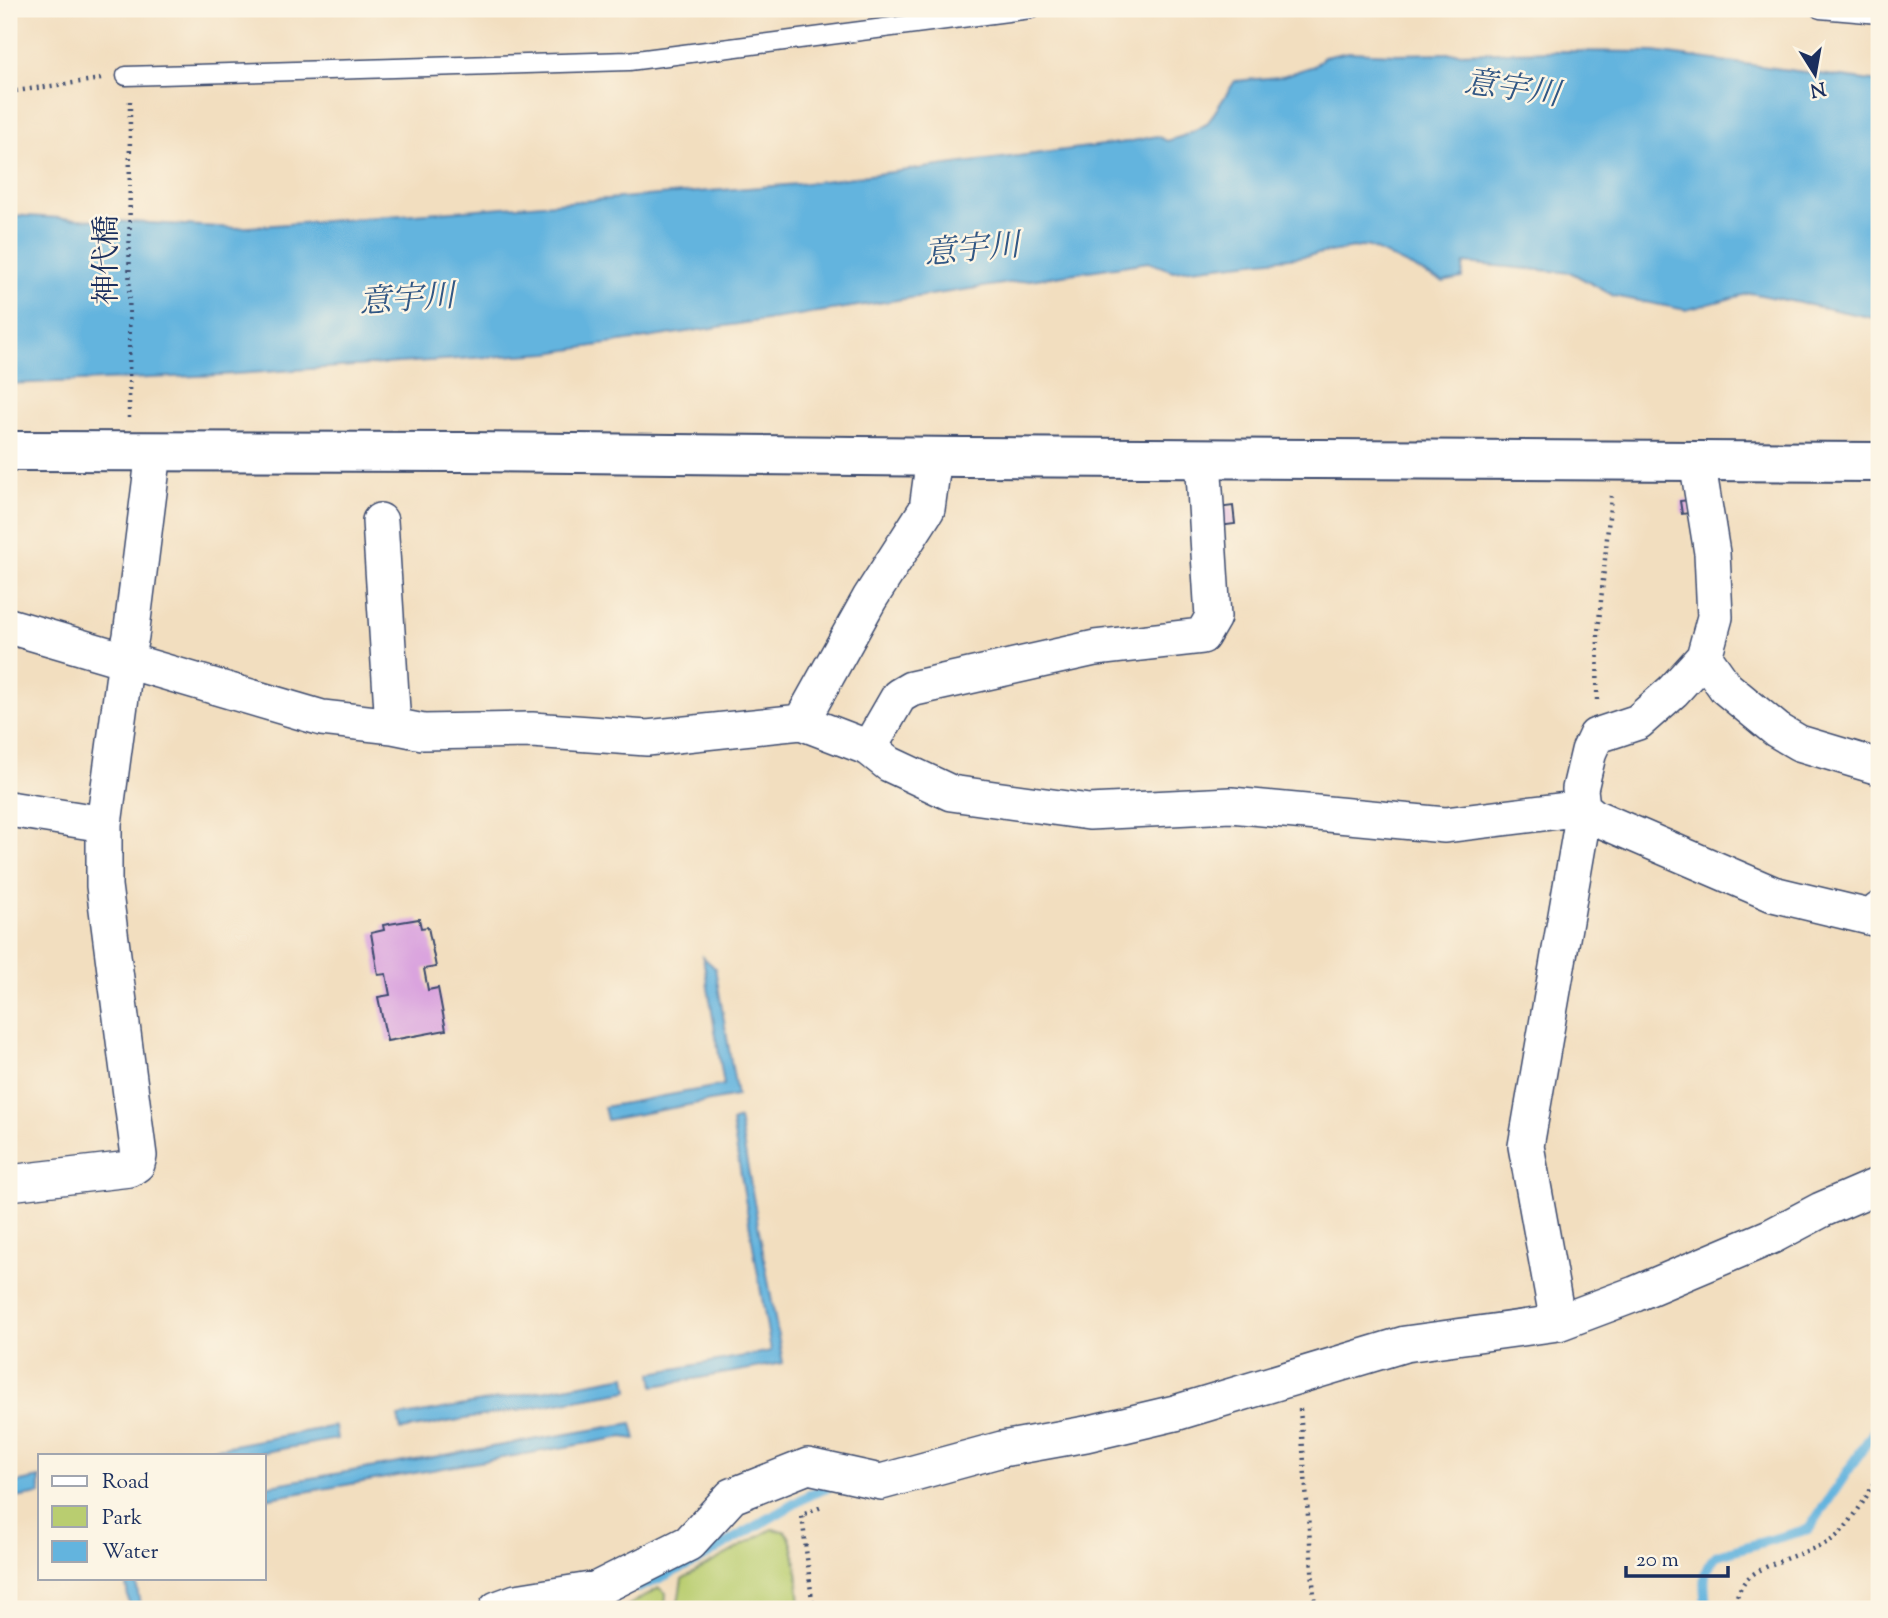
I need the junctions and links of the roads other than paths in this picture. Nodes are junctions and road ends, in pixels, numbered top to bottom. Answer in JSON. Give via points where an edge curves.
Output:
{"nodes":[{"id":1,"x":1031,"y":9,"type":"edge"},
{"id":2,"x":1820,"y":9,"type":"edge"},
{"id":3,"x":1879,"y":14,"type":"edge"},
{"id":4,"x":126,"y":76,"type":"road end"},
{"id":5,"x":9,"y":451,"type":"edge"},
{"id":6,"x":154,"y":452,"type":"junction"},
{"id":7,"x":934,"y":457,"type":"junction"},
{"id":8,"x":1203,"y":458,"type":"junction"},
{"id":9,"x":1697,"y":460,"type":"junction"},
{"id":10,"x":1879,"y":462,"type":"edge"},
{"id":11,"x":380,"y":521,"type":"dead end"},
{"id":12,"x":9,"y":626,"type":"edge"},
{"id":13,"x":1704,"y":657,"type":"junction"},
{"id":14,"x":126,"y":659,"type":"junction"},
{"id":15,"x":801,"y":722,"type":"junction"},
{"id":16,"x":393,"y":726,"type":"junction"},
{"id":17,"x":869,"y":748,"type":"junction"},
{"id":18,"x":1879,"y":767,"type":"edge"},
{"id":19,"x":1583,"y":808,"type":"junction"},
{"id":20,"x":9,"y":809,"type":"edge"},
{"id":21,"x":104,"y":824,"type":"junction"},
{"id":22,"x":1879,"y":910,"type":"edge"},
{"id":23,"x":9,"y":1183,"type":"edge"},
{"id":24,"x":1879,"y":1185,"type":"edge"},
{"id":25,"x":1558,"y":1323,"type":"junction"},
{"id":26,"x":497,"y":1609,"type":"edge"}],
"edges":[{"from":1,"to":4,"type":"lane","via":[[629,61]]},
{"from":2,"to":3,"type":"lane"},
{"from":5,"to":6,"type":"street"},
{"from":6,"to":7,"type":"street"},
{"from":6,"to":14,"type":"street"},
{"from":7,"to":8,"type":"street"},
{"from":7,"to":15,"type":"street","via":[[927,509],[870,598]]},
{"from":8,"to":9,"type":"street"},
{"from":8,"to":17,"type":"street","via":[[1213,617],[1202,636],[1095,648],[911,689],[899,696]]},
{"from":9,"to":10,"type":"street"},
{"from":9,"to":13,"type":"street","via":[[1712,553],[1715,617]]},
{"from":11,"to":16,"type":"street"},
{"from":12,"to":14,"type":"street"},
{"from":13,"to":18,"type":"street","via":[[1726,688],[1777,730],[1798,743]]},
{"from":13,"to":19,"type":"street","via":[[1638,722],[1596,736],[1580,789]]},
{"from":14,"to":16,"type":"street","via":[[322,718]]},
{"from":14,"to":21,"type":"street"},
{"from":15,"to":16,"type":"street","via":[[647,738],[532,730],[423,732]]},
{"from":15,"to":17,"type":"street"},
{"from":17,"to":19,"type":"street","via":[[889,764],[951,793],[1088,813],[1231,806],[1445,825]]},
{"from":19,"to":22,"type":"street","via":[[1594,817],[1773,894],[1873,918]]},
{"from":19,"to":25,"type":"street","via":[[1526,1146]]},
{"from":20,"to":21,"type":"street"},
{"from":21,"to":23,"type":"street","via":[[104,886],[137,1164]]},
{"from":24,"to":25,"type":"street","via":[[1772,1236]]},
{"from":25,"to":26,"type":"street","via":[[1405,1344],[1175,1413],[1002,1449],[881,1482],[808,1466],[732,1496],[689,1543],[597,1589]]}]}
